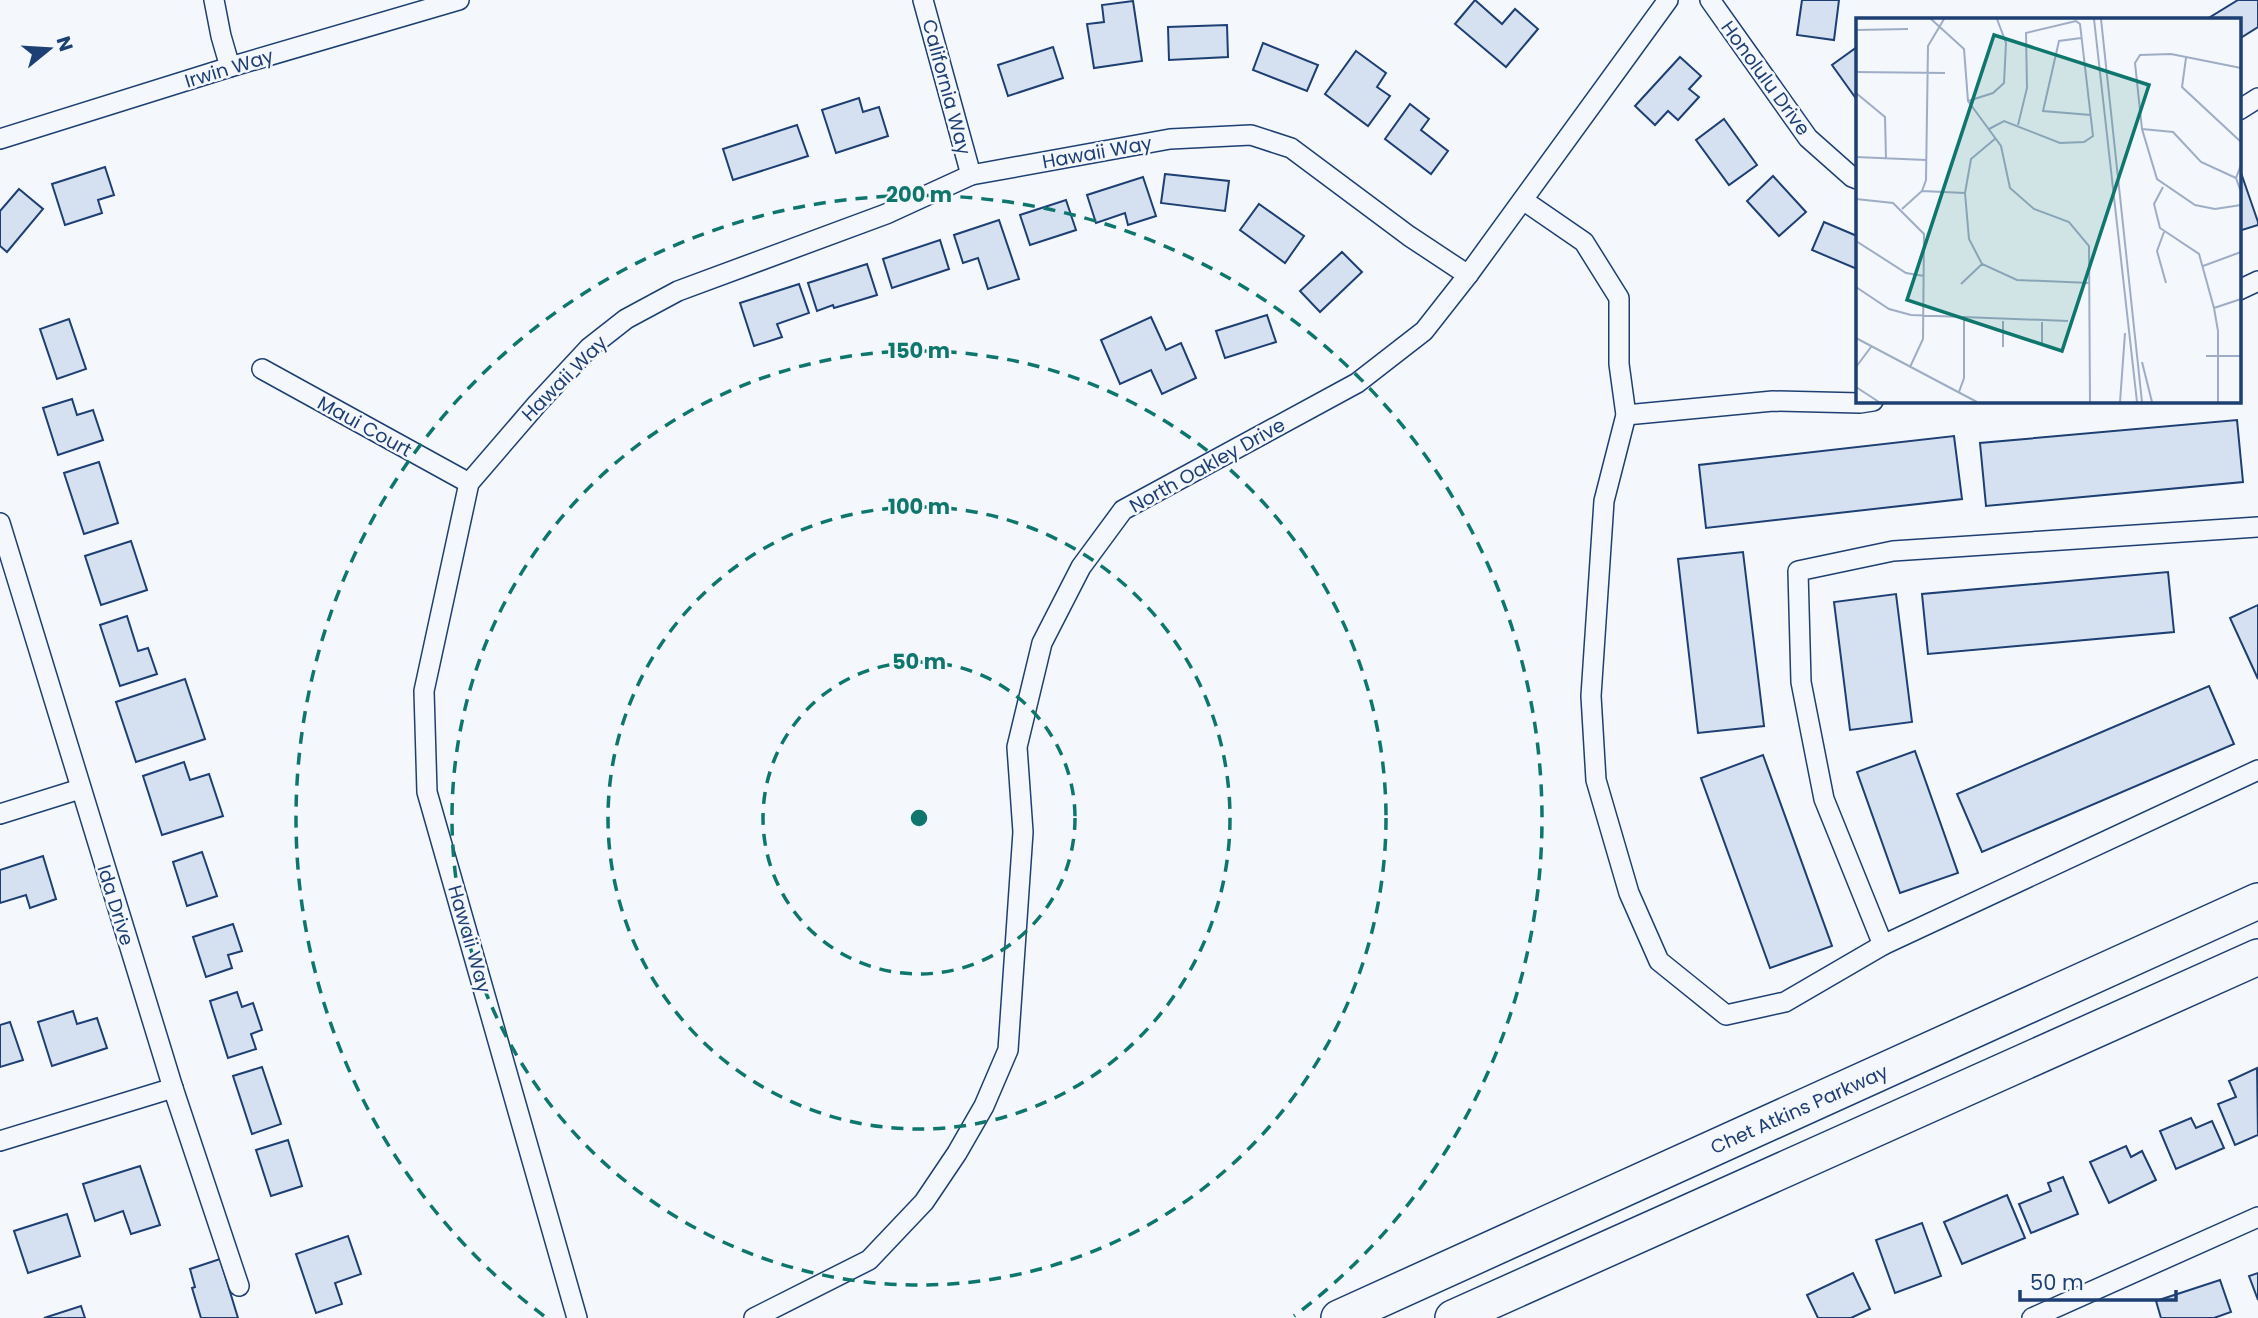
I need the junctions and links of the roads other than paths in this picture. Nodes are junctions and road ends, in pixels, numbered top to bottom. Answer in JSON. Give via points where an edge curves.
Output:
{"nodes":[{"id":1,"x":214,"y":0,"type":"edge"},
{"id":2,"x":459,"y":0,"type":"edge"},
{"id":3,"x":923,"y":0,"type":"edge"},
{"id":4,"x":1668,"y":0,"type":"edge"},
{"id":5,"x":1710,"y":0,"type":"edge"},
{"id":6,"x":230,"y":67,"type":"junction"},
{"id":7,"x":2258,"y":98,"type":"edge"},
{"id":8,"x":2240,"y":109,"type":"edge"},
{"id":9,"x":0,"y":139,"type":"edge"},
{"id":10,"x":971,"y":175,"type":"junction"},
{"id":11,"x":1856,"y":179,"type":"edge"},
{"id":12,"x":1523,"y":200,"type":"junction"},
{"id":13,"x":1468,"y":275,"type":"junction"},
{"id":14,"x":2258,"y":281,"type":"edge"},
{"id":15,"x":2240,"y":290,"type":"edge"},
{"id":16,"x":262,"y":369,"type":"dead end"},
{"id":17,"x":1866,"y":402,"type":"edge"},
{"id":18,"x":1626,"y":415,"type":"junction"},
{"id":19,"x":469,"y":483,"type":"junction"},
{"id":20,"x":0,"y":523,"type":"edge"},
{"id":21,"x":2258,"y":527,"type":"edge"},
{"id":22,"x":2258,"y":770,"type":"edge"},
{"id":23,"x":80,"y":789,"type":"junction"},
{"id":24,"x":0,"y":814,"type":"edge"},
{"id":25,"x":2258,"y":901,"type":"edge"},
{"id":26,"x":1883,"y":945,"type":"junction"},
{"id":27,"x":2258,"y":957,"type":"edge"},
{"id":28,"x":173,"y":1088,"type":"junction"},
{"id":29,"x":0,"y":1141,"type":"edge"},
{"id":30,"x":2258,"y":1217,"type":"edge"},
{"id":31,"x":239,"y":1286,"type":"dead end"},
{"id":32,"x":578,"y":1318,"type":"edge"},
{"id":33,"x":754,"y":1318,"type":"edge"},
{"id":34,"x":1339,"y":1318,"type":"edge"},
{"id":35,"x":1453,"y":1318,"type":"edge"},
{"id":36,"x":2032,"y":1318,"type":"edge"}],
"edges":[{"from":1,"to":6,"type":"street"},
{"from":2,"to":6,"type":"street","name":"Irwin Way"},
{"from":3,"to":10,"type":"street","name":"California Way"},
{"from":4,"to":12,"type":"street","name":"North Oakley Drive"},
{"from":5,"to":11,"type":"street","name":"Honolulu Drive","via":[[1808,138]]},
{"from":6,"to":9,"type":"street","name":"Irwin Way"},
{"from":7,"to":8,"type":"street"},
{"from":10,"to":13,"type":"street","name":"Hawaii Way","via":[[1170,139],[1251,135],[1291,148]]},
{"from":10,"to":19,"type":"street","name":"Hawaii Way","via":[[886,214],[678,291],[626,319],[589,348]]},
{"from":12,"to":13,"type":"street","name":"North Oakley Drive"},
{"from":12,"to":18,"type":"street","via":[[1584,242],[1619,298],[1619,365]]},
{"from":13,"to":33,"type":"street","name":"North Oakley Drive","via":[[1424,331],[1357,383],[1123,510],[1081,567],[1042,643],[1017,747],[1023,832],[1007,1050],[984,1106],[924,1202],[869,1260]]},
{"from":14,"to":15,"type":"street"},
{"from":16,"to":19,"type":"street","name":"Maui Court"},
{"from":17,"to":18,"type":"street","via":[[1773,401]]},
{"from":18,"to":26,"type":"street","via":[[1604,501],[1591,696],[1595,766],[1629,893],[1659,961],[1726,1015],[1785,1002]]},
{"from":19,"to":32,"type":"street","name":"Hawaii Way","via":[[424,691],[427,792]]},
{"from":20,"to":23,"type":"street","name":"Ida Drive"},
{"from":21,"to":26,"type":"street","via":[[1893,551],[1798,571],[1801,682],[1825,799]]},
{"from":22,"to":26,"type":"street"},
{"from":23,"to":24,"type":"street"},
{"from":23,"to":28,"type":"street","name":"Ida Drive"},
{"from":25,"to":34,"type":"highway","name":"Chet Atkins Parkway"},
{"from":27,"to":35,"type":"highway"},
{"from":28,"to":29,"type":"street"},
{"from":28,"to":31,"type":"street","name":"Ida Drive"},
{"from":30,"to":36,"type":"street"}]}
